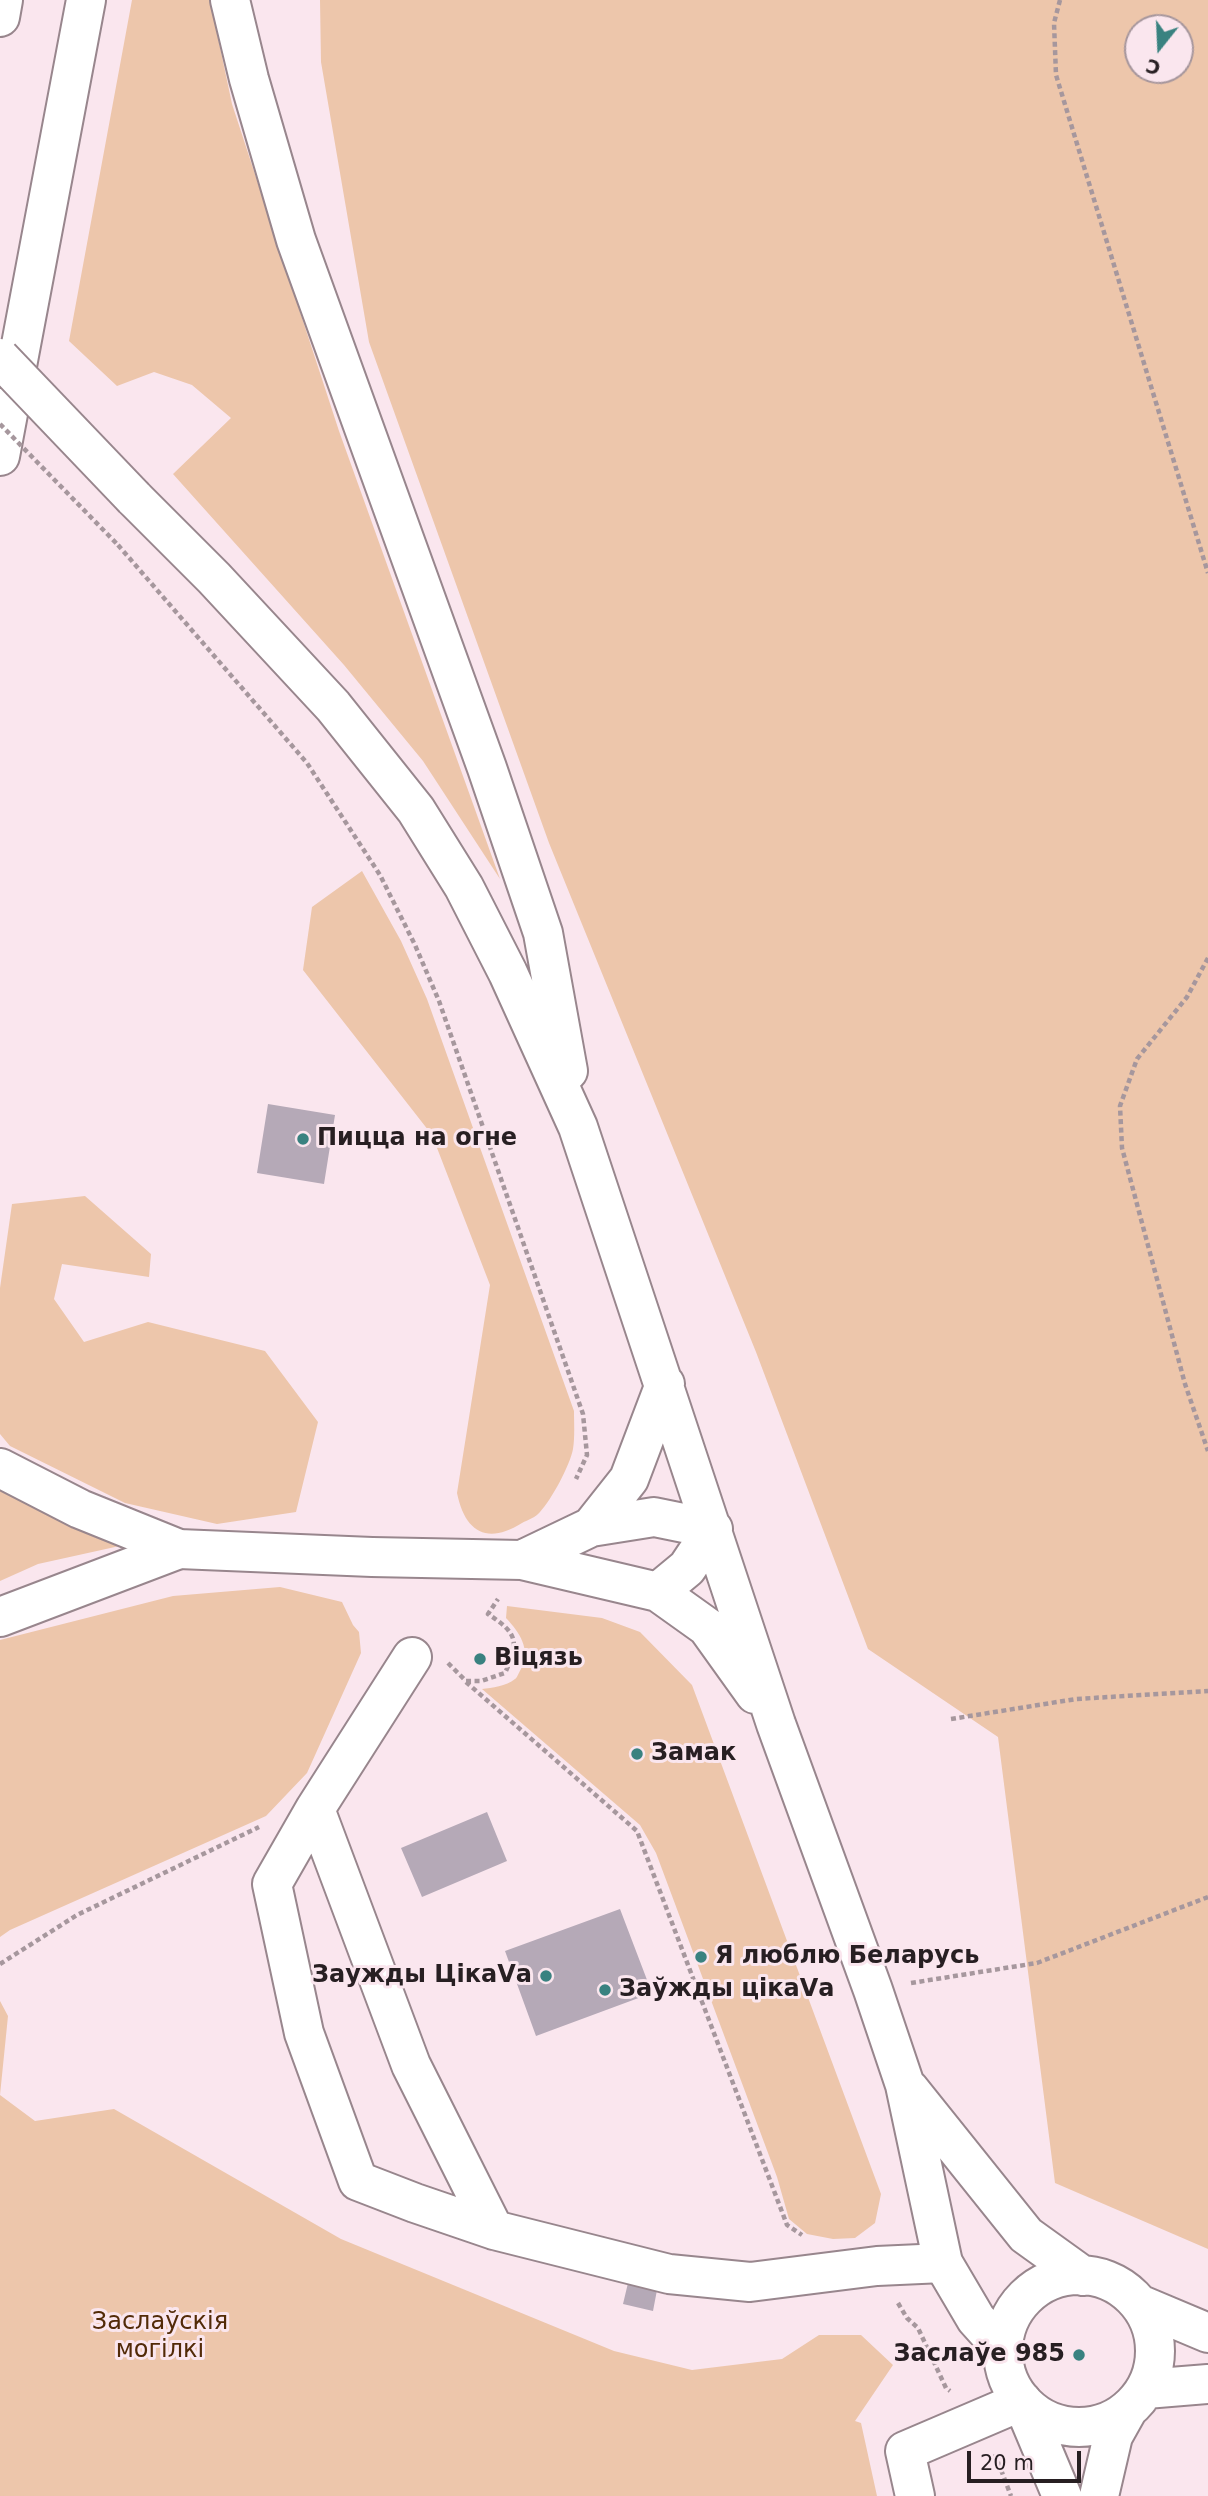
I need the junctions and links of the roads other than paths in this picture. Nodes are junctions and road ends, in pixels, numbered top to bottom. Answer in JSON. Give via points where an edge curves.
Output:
{"nodes":[{"id":1,"x":3,"y":0,"type":"edge"},
{"id":2,"x":86,"y":0,"type":"edge"},
{"id":3,"x":230,"y":0,"type":"edge"},
{"id":4,"x":0,"y":17,"type":"edge"},
{"id":5,"x":0,"y":358,"type":"edge"},
{"id":6,"x":0,"y":456,"type":"edge"},
{"id":7,"x":578,"y":1128,"type":"junction"},
{"id":8,"x":665,"y":1384,"type":"junction"},
{"id":9,"x":0,"y":1468,"type":"edge"},
{"id":10,"x":591,"y":1527,"type":"junction"},
{"id":11,"x":713,"y":1529,"type":"junction"},
{"id":12,"x":179,"y":1549,"type":"junction"},
{"id":13,"x":522,"y":1560,"type":"junction"},
{"id":14,"x":659,"y":1592,"type":"junction"},
{"id":15,"x":0,"y":1617,"type":"edge"},
{"id":16,"x":412,"y":1657,"type":"road end"},
{"id":17,"x":776,"y":1724,"type":"junction"},
{"id":18,"x":315,"y":1809,"type":"junction"},
{"id":19,"x":905,"y":2085,"type":"junction"},
{"id":20,"x":494,"y":2230,"type":"junction"},
{"id":21,"x":943,"y":2263,"type":"junction"},
{"id":22,"x":1083,"y":2276,"type":"junction"},
{"id":23,"x":1139,"y":2305,"type":"junction"},
{"id":24,"x":1208,"y":2333,"type":"edge"},
{"id":25,"x":1003,"y":2349,"type":"junction"},
{"id":26,"x":1208,"y":2384,"type":"edge"},
{"id":27,"x":1136,"y":2400,"type":"junction"},
{"id":28,"x":1021,"y":2401,"type":"junction"},
{"id":29,"x":915,"y":2496,"type":"edge"},
{"id":30,"x":1062,"y":2496,"type":"edge"},
{"id":31,"x":1099,"y":2496,"type":"edge"}],
"edges":[{"from":1,"to":4,"type":"main road"},
{"from":2,"to":6,"type":"main road"},
{"from":3,"to":7,"type":"main road","via":[[296,240],[544,933]]},
{"from":5,"to":7,"type":"main road","bridge":true,"via":[[333,706],[416,810],[496,948]]},
{"from":7,"to":8,"type":"main road"},
{"from":8,"to":10,"type":"main road","via":[[629,1479]]},
{"from":8,"to":11,"type":"main road"},
{"from":9,"to":12,"type":"main road","via":[[80,1509]]},
{"from":10,"to":11,"type":"main road","via":[[654,1517]]},
{"from":10,"to":13,"type":"main road"},
{"from":11,"to":14,"type":"main road","via":[[687,1568]]},
{"from":11,"to":17,"type":"main road"},
{"from":12,"to":13,"type":"main road"},
{"from":12,"to":15,"type":"main road"},
{"from":13,"to":14,"type":"main road"},
{"from":14,"to":17,"type":"main road","via":[[706,1627]]},
{"from":16,"to":18,"type":"main road"},
{"from":17,"to":19,"type":"main road"},
{"from":18,"to":20,"type":"main road","via":[[411,2065]]},
{"from":18,"to":20,"type":"main road","via":[[272,1884],[304,2033],[358,2180]]},
{"from":19,"to":21,"type":"main road"},
{"from":19,"to":22,"type":"main road","via":[[1027,2235]]},
{"from":20,"to":21,"type":"main road","via":[[669,2274],[750,2282]]},
{"from":21,"to":25,"type":"main road","via":[[976,2319]]},
{"from":22,"to":23,"type":"main road","via":[[1124,2289]]},
{"from":22,"to":25,"type":"main road","via":[[1063,2277],[1027,2295],[1006,2329]]},
{"from":23,"to":24,"type":"main road"},
{"from":23,"to":27,"type":"main road","via":[[1155,2346],[1154,2368]]},
{"from":25,"to":28,"type":"main road","via":[[1004,2367]]},
{"from":26,"to":27,"type":"main road"},
{"from":27,"to":28,"type":"main road","via":[[1110,2421],[1091,2427],[1053,2423]]},
{"from":27,"to":31,"type":"main road","via":[[1113,2436]]},
{"from":28,"to":29,"type":"main road","via":[[905,2451]]},
{"from":28,"to":30,"type":"main road"}]}
